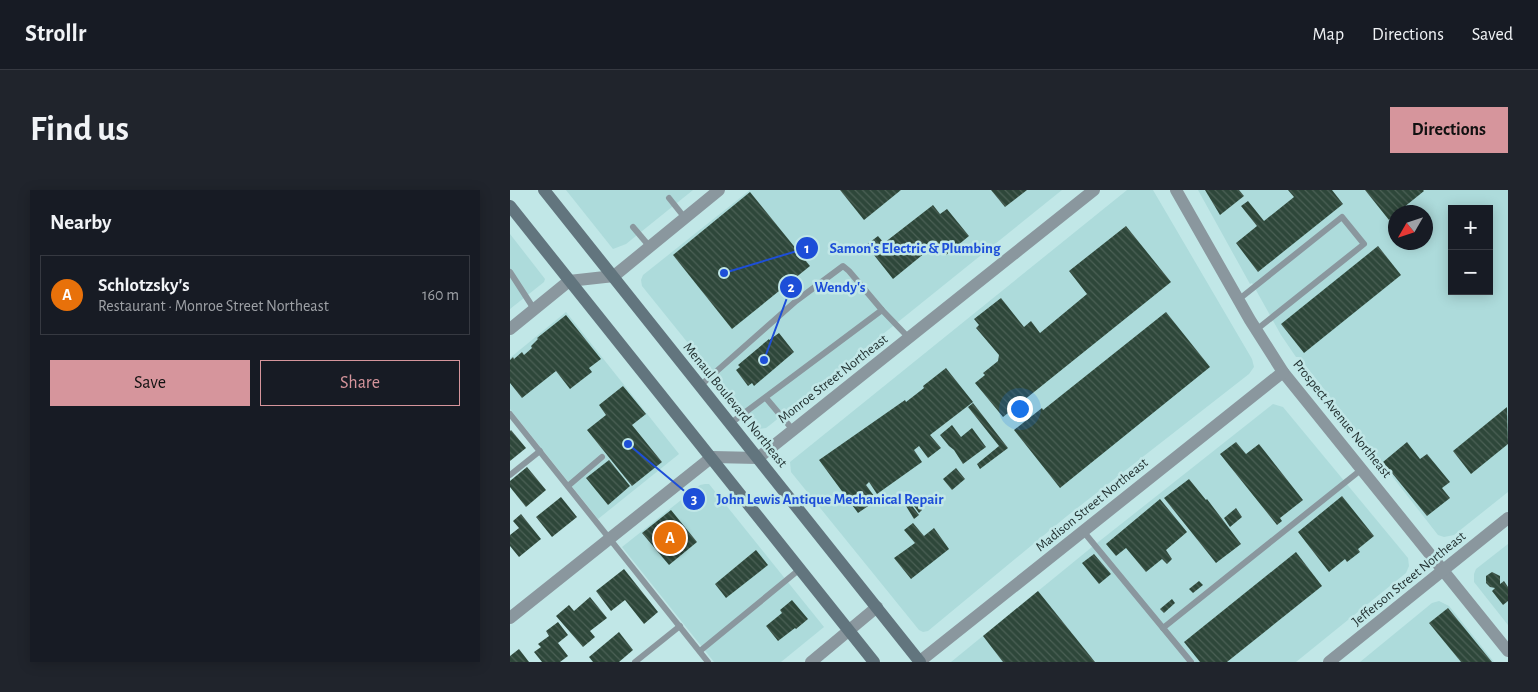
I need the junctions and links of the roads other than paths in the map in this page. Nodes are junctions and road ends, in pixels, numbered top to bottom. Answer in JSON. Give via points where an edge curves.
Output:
{"nodes":[{"id":1,"x":544,"y":190,"type":"edge"},
{"id":2,"x":719,"y":190,"type":"edge"},
{"id":3,"x":1094,"y":190,"type":"edge"},
{"id":4,"x":1176,"y":190,"type":"edge"},
{"id":5,"x":670,"y":198,"type":"dead end"},
{"id":6,"x":510,"y":206,"type":"edge"},
{"id":7,"x":685,"y":218,"type":"junction"},
{"id":8,"x":633,"y":226,"type":"dead end"},
{"id":9,"x":650,"y":247,"type":"junction"},
{"id":10,"x":510,"y":274,"type":"edge"},
{"id":11,"x":614,"y":276,"type":"junction"},
{"id":12,"x":569,"y":281,"type":"junction"},
{"id":13,"x":1238,"y":300,"type":"junction"},
{"id":14,"x":534,"y":309,"type":"junction"},
{"id":15,"x":882,"y":310,"type":"junction"},
{"id":16,"x":510,"y":329,"type":"edge"},
{"id":17,"x":1256,"y":330,"type":"junction"},
{"id":18,"x":909,"y":338,"type":"junction"},
{"id":19,"x":1283,"y":372,"type":"junction"},
{"id":20,"x":701,"y":385,"type":"junction"},
{"id":21,"x":766,"y":398,"type":"junction"},
{"id":22,"x":510,"y":414,"type":"edge"},
{"id":23,"x":731,"y":424,"type":"junction"},
{"id":24,"x":793,"y":430,"type":"junction"},
{"id":25,"x":540,"y":451,"type":"junction"},
{"id":26,"x":602,"y":458,"type":"dead end"},
{"id":27,"x":712,"y":458,"type":"junction"},
{"id":28,"x":758,"y":458,"type":"junction"},
{"id":29,"x":1362,"y":469,"type":"junction"},
{"id":30,"x":510,"y":474,"type":"edge"},
{"id":31,"x":568,"y":486,"type":"junction"},
{"id":32,"x":1508,"y":518,"type":"edge"},
{"id":33,"x":1083,"y":531,"type":"junction"},
{"id":34,"x":610,"y":538,"type":"junction"},
{"id":35,"x":800,"y":569,"type":"junction"},
{"id":36,"x":1444,"y":570,"type":"junction"},
{"id":37,"x":877,"y":607,"type":"junction"},
{"id":38,"x":510,"y":618,"type":"edge"},
{"id":39,"x":680,"y":626,"type":"junction"},
{"id":40,"x":1163,"y":628,"type":"junction"},
{"id":41,"x":849,"y":630,"type":"junction"},
{"id":42,"x":700,"y":651,"type":"junction"},
{"id":43,"x":1508,"y":651,"type":"edge"},
{"id":44,"x":635,"y":662,"type":"edge"},
{"id":45,"x":708,"y":662,"type":"edge"},
{"id":46,"x":811,"y":662,"type":"edge"},
{"id":47,"x":874,"y":662,"type":"edge"},
{"id":48,"x":920,"y":662,"type":"edge"},
{"id":49,"x":1191,"y":662,"type":"edge"},
{"id":50,"x":1329,"y":662,"type":"edge"}],
"edges":[{"from":1,"to":11,"type":"main road","name":"Menaul Boulevard Northeast"},
{"from":2,"to":7,"type":"street"},
{"from":3,"to":18,"type":"street","name":"Monroe Street Northeast"},
{"from":4,"to":13,"type":"street","name":"Prospect Avenue Northeast"},
{"from":5,"to":7,"type":"lane"},
{"from":6,"to":12,"type":"main road"},
{"from":7,"to":9,"type":"street"},
{"from":8,"to":9,"type":"lane"},
{"from":9,"to":11,"type":"street"},
{"from":10,"to":14,"type":"lane"},
{"from":11,"to":12,"type":"street"},
{"from":11,"to":20,"type":"main road","name":"Menaul Boulevard Northeast"},
{"from":12,"to":14,"type":"street"},
{"from":12,"to":27,"type":"main road"},
{"from":13,"to":17,"type":"street","name":"Prospect Avenue Northeast"},
{"from":13,"to":17,"type":"lane","via":[[1342,218],[1364,244]]},
{"from":14,"to":16,"type":"street"},
{"from":15,"to":18,"type":"lane"},
{"from":15,"to":20,"type":"lane","via":[[843,266],[796,301]]},
{"from":15,"to":21,"type":"lane"},
{"from":17,"to":19,"type":"street","name":"Prospect Avenue Northeast"},
{"from":18,"to":24,"type":"street","name":"Monroe Street Northeast"},
{"from":19,"to":29,"type":"street","name":"Prospect Avenue Northeast"},
{"from":19,"to":33,"type":"street","name":"Madison Street Northeast"},
{"from":20,"to":23,"type":"main road","name":"Menaul Boulevard Northeast"},
{"from":21,"to":23,"type":"lane"},
{"from":21,"to":24,"type":"lane"},
{"from":22,"to":25,"type":"lane"},
{"from":23,"to":28,"type":"main road","name":"Menaul Boulevard Northeast"},
{"from":24,"to":28,"type":"street","name":"Monroe Street Northeast"},
{"from":25,"to":30,"type":"lane"},
{"from":25,"to":31,"type":"lane"},
{"from":26,"to":31,"type":"lane"},
{"from":27,"to":28,"type":"street"},
{"from":27,"to":34,"type":"street"},
{"from":27,"to":35,"type":"main road"},
{"from":28,"to":37,"type":"main road","name":"Menaul Boulevard Northeast"},
{"from":29,"to":36,"type":"street","name":"Prospect Avenue Northeast"},
{"from":29,"to":40,"type":"lane"},
{"from":31,"to":34,"type":"lane"},
{"from":32,"to":36,"type":"street","name":"Jefferson Street Northeast"},
{"from":33,"to":40,"type":"lane"},
{"from":33,"to":48,"type":"street","name":"Madison Street Northeast"},
{"from":34,"to":38,"type":"street"},
{"from":34,"to":39,"type":"lane"},
{"from":35,"to":41,"type":"main road"},
{"from":35,"to":42,"type":"lane"},
{"from":36,"to":43,"type":"street","name":"Prospect Avenue Northeast"},
{"from":36,"to":50,"type":"street","name":"Jefferson Street Northeast"},
{"from":37,"to":41,"type":"street"},
{"from":37,"to":48,"type":"main road","name":"Menaul Boulevard Northeast"},
{"from":39,"to":42,"type":"lane"},
{"from":39,"to":44,"type":"lane"},
{"from":40,"to":49,"type":"lane"},
{"from":41,"to":46,"type":"street"},
{"from":41,"to":47,"type":"main road"},
{"from":42,"to":45,"type":"lane"}]}
